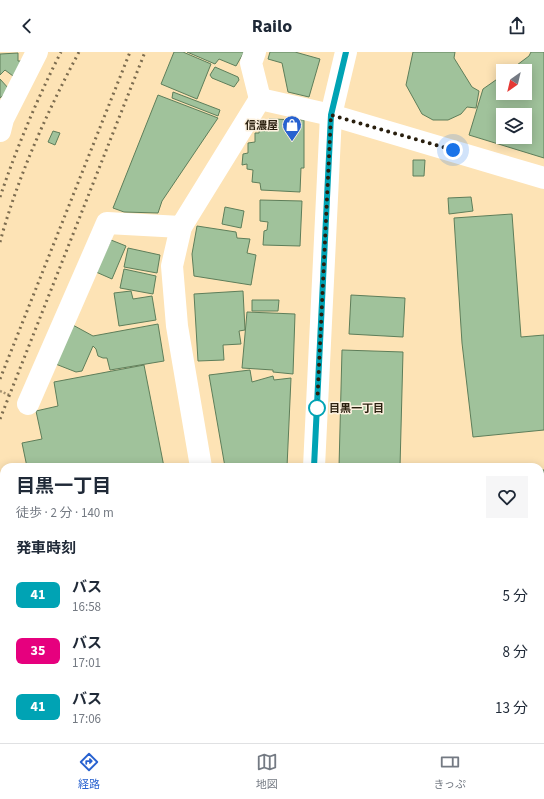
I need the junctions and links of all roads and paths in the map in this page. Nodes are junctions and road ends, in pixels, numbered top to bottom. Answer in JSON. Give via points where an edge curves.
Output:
{"nodes":[{"id":1,"x":37,"y":52,"type":"edge"},
{"id":2,"x":255,"y":52,"type":"edge"},
{"id":3,"x":346,"y":52,"type":"edge"},
{"id":4,"x":260,"y":99,"type":"junction"},
{"id":5,"x":331,"y":115,"type":"junction"},
{"id":6,"x":0,"y":131,"type":"edge"},
{"id":7,"x":544,"y":178,"type":"edge"},
{"id":8,"x":181,"y":227,"type":"junction"},
{"id":9,"x":28,"y":404,"type":"dead end"},
{"id":10,"x":200,"y":463,"type":"edge"},
{"id":11,"x":314,"y":463,"type":"edge"}],
"edges":[{"from":1,"to":6,"type":"street","via":[[3,119]]},
{"from":2,"to":4,"type":"street","via":[[251,63]]},
{"from":3,"to":5,"type":"street"},
{"from":4,"to":5,"type":"street"},
{"from":4,"to":8,"type":"street"},
{"from":5,"to":7,"type":"street"},
{"from":5,"to":11,"type":"street"},
{"from":8,"to":9,"type":"street","via":[[107,222]]},
{"from":8,"to":10,"type":"street","via":[[172,266],[177,326]]}]}
